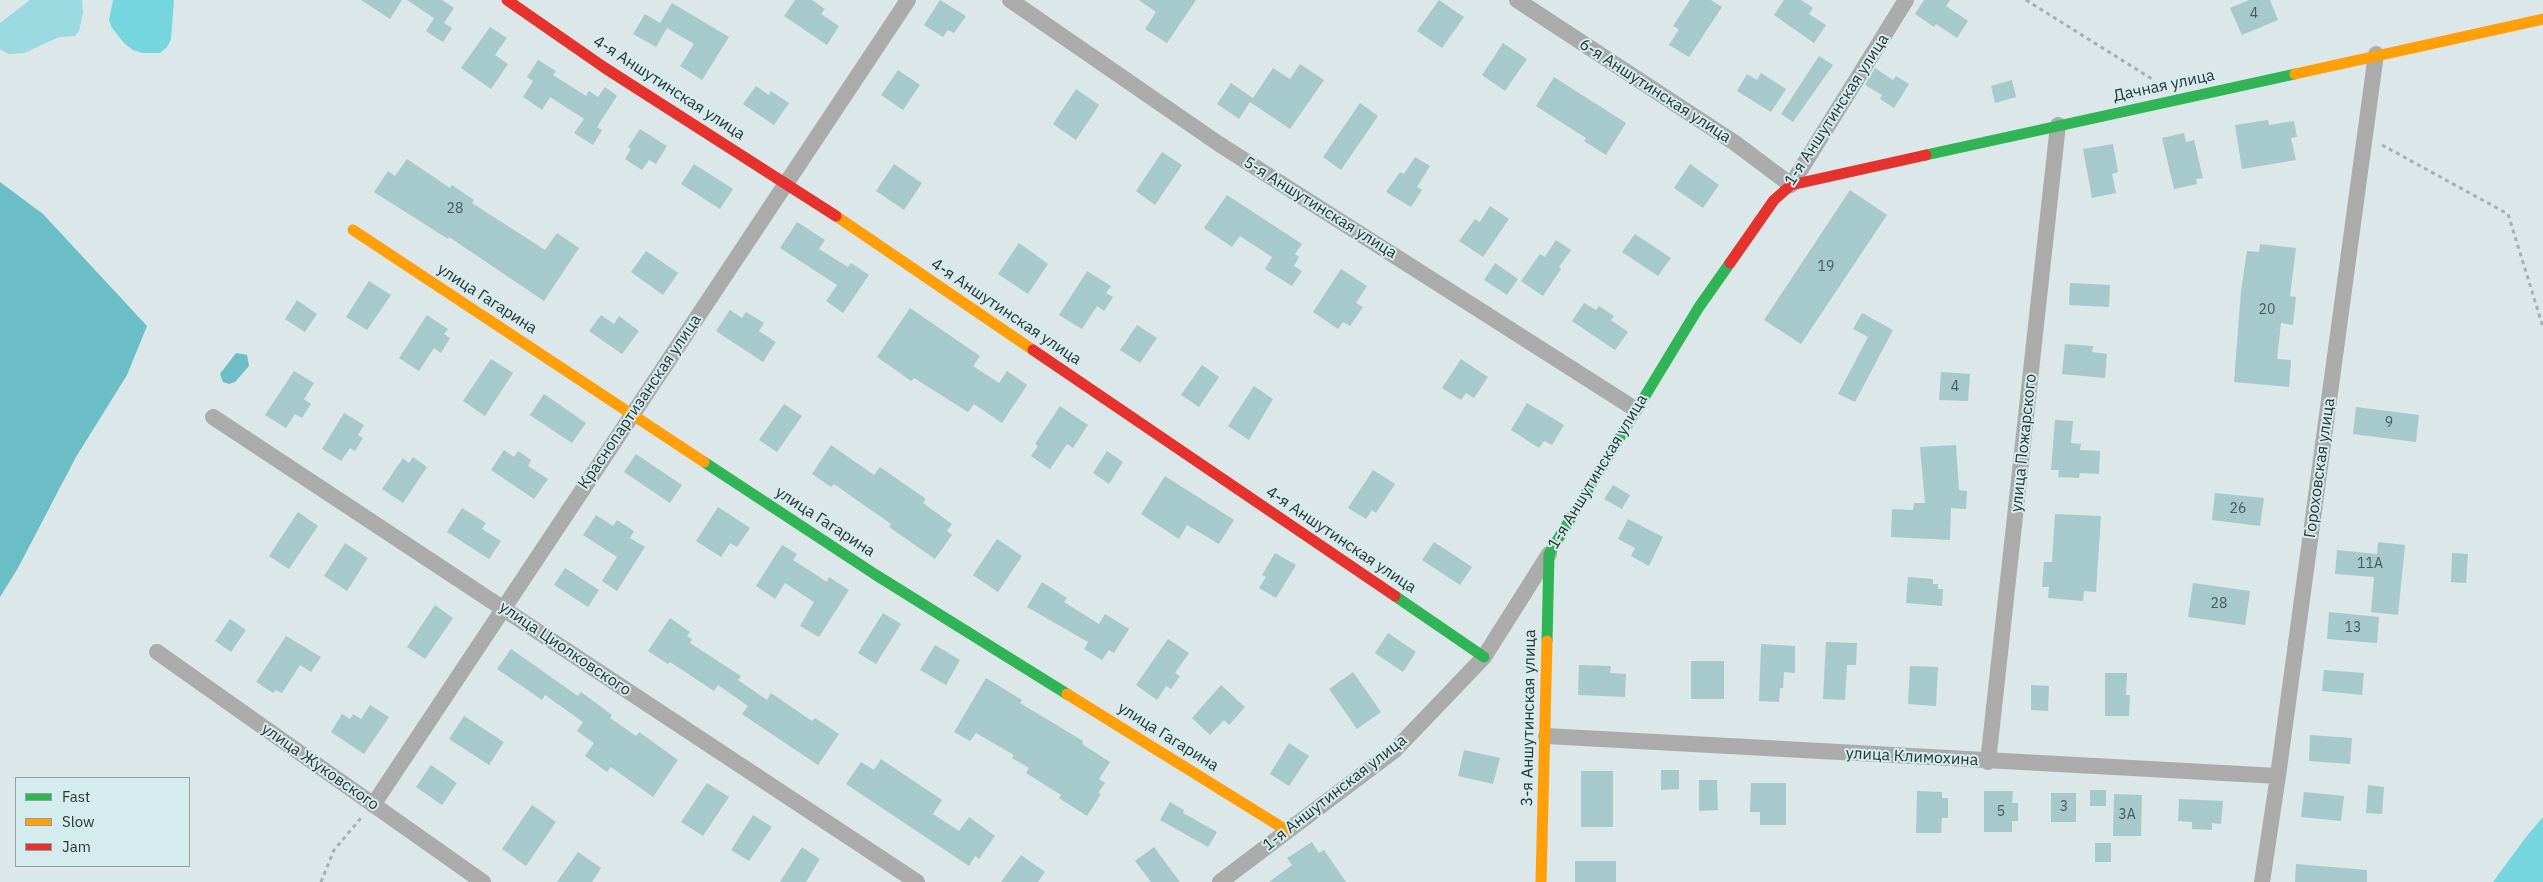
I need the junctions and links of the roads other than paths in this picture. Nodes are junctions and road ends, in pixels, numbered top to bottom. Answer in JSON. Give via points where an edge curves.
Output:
{"nodes":[{"id":1,"x":507,"y":0,"type":"edge"},
{"id":2,"x":908,"y":0,"type":"edge"},
{"id":3,"x":1010,"y":0,"type":"edge"},
{"id":4,"x":1517,"y":0,"type":"edge"},
{"id":5,"x":1906,"y":0,"type":"edge"},
{"id":6,"x":2543,"y":19,"type":"edge"},
{"id":7,"x":2376,"y":54,"type":"junction"},
{"id":8,"x":2058,"y":125,"type":"junction"},
{"id":9,"x":786,"y":182,"type":"junction"},
{"id":10,"x":1792,"y":185,"type":"junction"},
{"id":11,"x":353,"y":230,"type":"dead end"},
{"id":12,"x":1635,"y":408,"type":"junction"},
{"id":13,"x":632,"y":414,"type":"junction"},
{"id":14,"x":213,"y":417,"type":"dead end"},
{"id":15,"x":1548,"y":554,"type":"junction"},
{"id":16,"x":503,"y":608,"type":"junction"},
{"id":17,"x":157,"y":652,"type":"dead end"},
{"id":18,"x":1484,"y":657,"type":"junction"},
{"id":19,"x":1546,"y":736,"type":"junction"},
{"id":20,"x":1988,"y":762,"type":"junction"},
{"id":21,"x":2278,"y":776,"type":"junction"},
{"id":22,"x":373,"y":805,"type":"junction"},
{"id":23,"x":1286,"y":830,"type":"junction"},
{"id":24,"x":483,"y":882,"type":"edge"},
{"id":25,"x":917,"y":882,"type":"edge"},
{"id":26,"x":1220,"y":882,"type":"edge"},
{"id":27,"x":1541,"y":882,"type":"edge"},
{"id":28,"x":2262,"y":882,"type":"edge"}],
"edges":[{"from":1,"to":9,"type":"street","name":"4-я Аншутинская улица","via":[[605,68]]},
{"from":2,"to":9,"type":"street","name":"Краснопартизанская улица"},
{"from":3,"to":12,"type":"street","name":"5-я Аншутинская улица","via":[[1219,144]]},
{"from":4,"to":10,"type":"street","name":"6-я Аншутинская улица","via":[[1735,143]]},
{"from":5,"to":10,"type":"street","name":"1-я Аншутинская улица"},
{"from":6,"to":7,"type":"street","name":"Дачная улица"},
{"from":7,"to":8,"type":"street","name":"Дачная улица"},
{"from":7,"to":21,"type":"street","name":"Гороховская улица"},
{"from":8,"to":10,"type":"street","name":"Дачная улица"},
{"from":8,"to":20,"type":"street","name":"улица Пожарского"},
{"from":9,"to":13,"type":"street","name":"Краснопартизанская улица"},
{"from":9,"to":18,"type":"street","name":"4-я Аншутинская улица"},
{"from":10,"to":12,"type":"street","name":"1-я Аншутинская улица","via":[[1774,200],[1752,228]]},
{"from":11,"to":13,"type":"street","name":"улица Гагарина"},
{"from":12,"to":15,"type":"street","name":"1-я Аншутинская улица"},
{"from":13,"to":16,"type":"street","name":"Краснопартизанская улица"},
{"from":13,"to":23,"type":"street","name":"улица Гагарина","via":[[876,575]]},
{"from":14,"to":16,"type":"street","name":"улица Циолковского"},
{"from":15,"to":18,"type":"street","name":"1-я Аншутинская улица"},
{"from":15,"to":19,"type":"street","name":"3-я Аншутинская улица"},
{"from":16,"to":22,"type":"street","name":"Краснопартизанская улица"},
{"from":16,"to":25,"type":"street","name":"улица Циолковского"},
{"from":17,"to":22,"type":"street","name":"улица Жуковского"},
{"from":18,"to":23,"type":"street","name":"1-я Аншутинская улица","via":[[1395,750]]},
{"from":19,"to":20,"type":"street","name":"улица Климохина"},
{"from":19,"to":27,"type":"street","name":"3-я Аншутинская улица"},
{"from":20,"to":21,"type":"street","name":"улица Климохина"},
{"from":21,"to":28,"type":"street","name":"Гороховская улица"},
{"from":22,"to":24,"type":"street","name":"улица Жуковского"},
{"from":23,"to":26,"type":"street","name":"1-я Аншутинская улица"}]}
